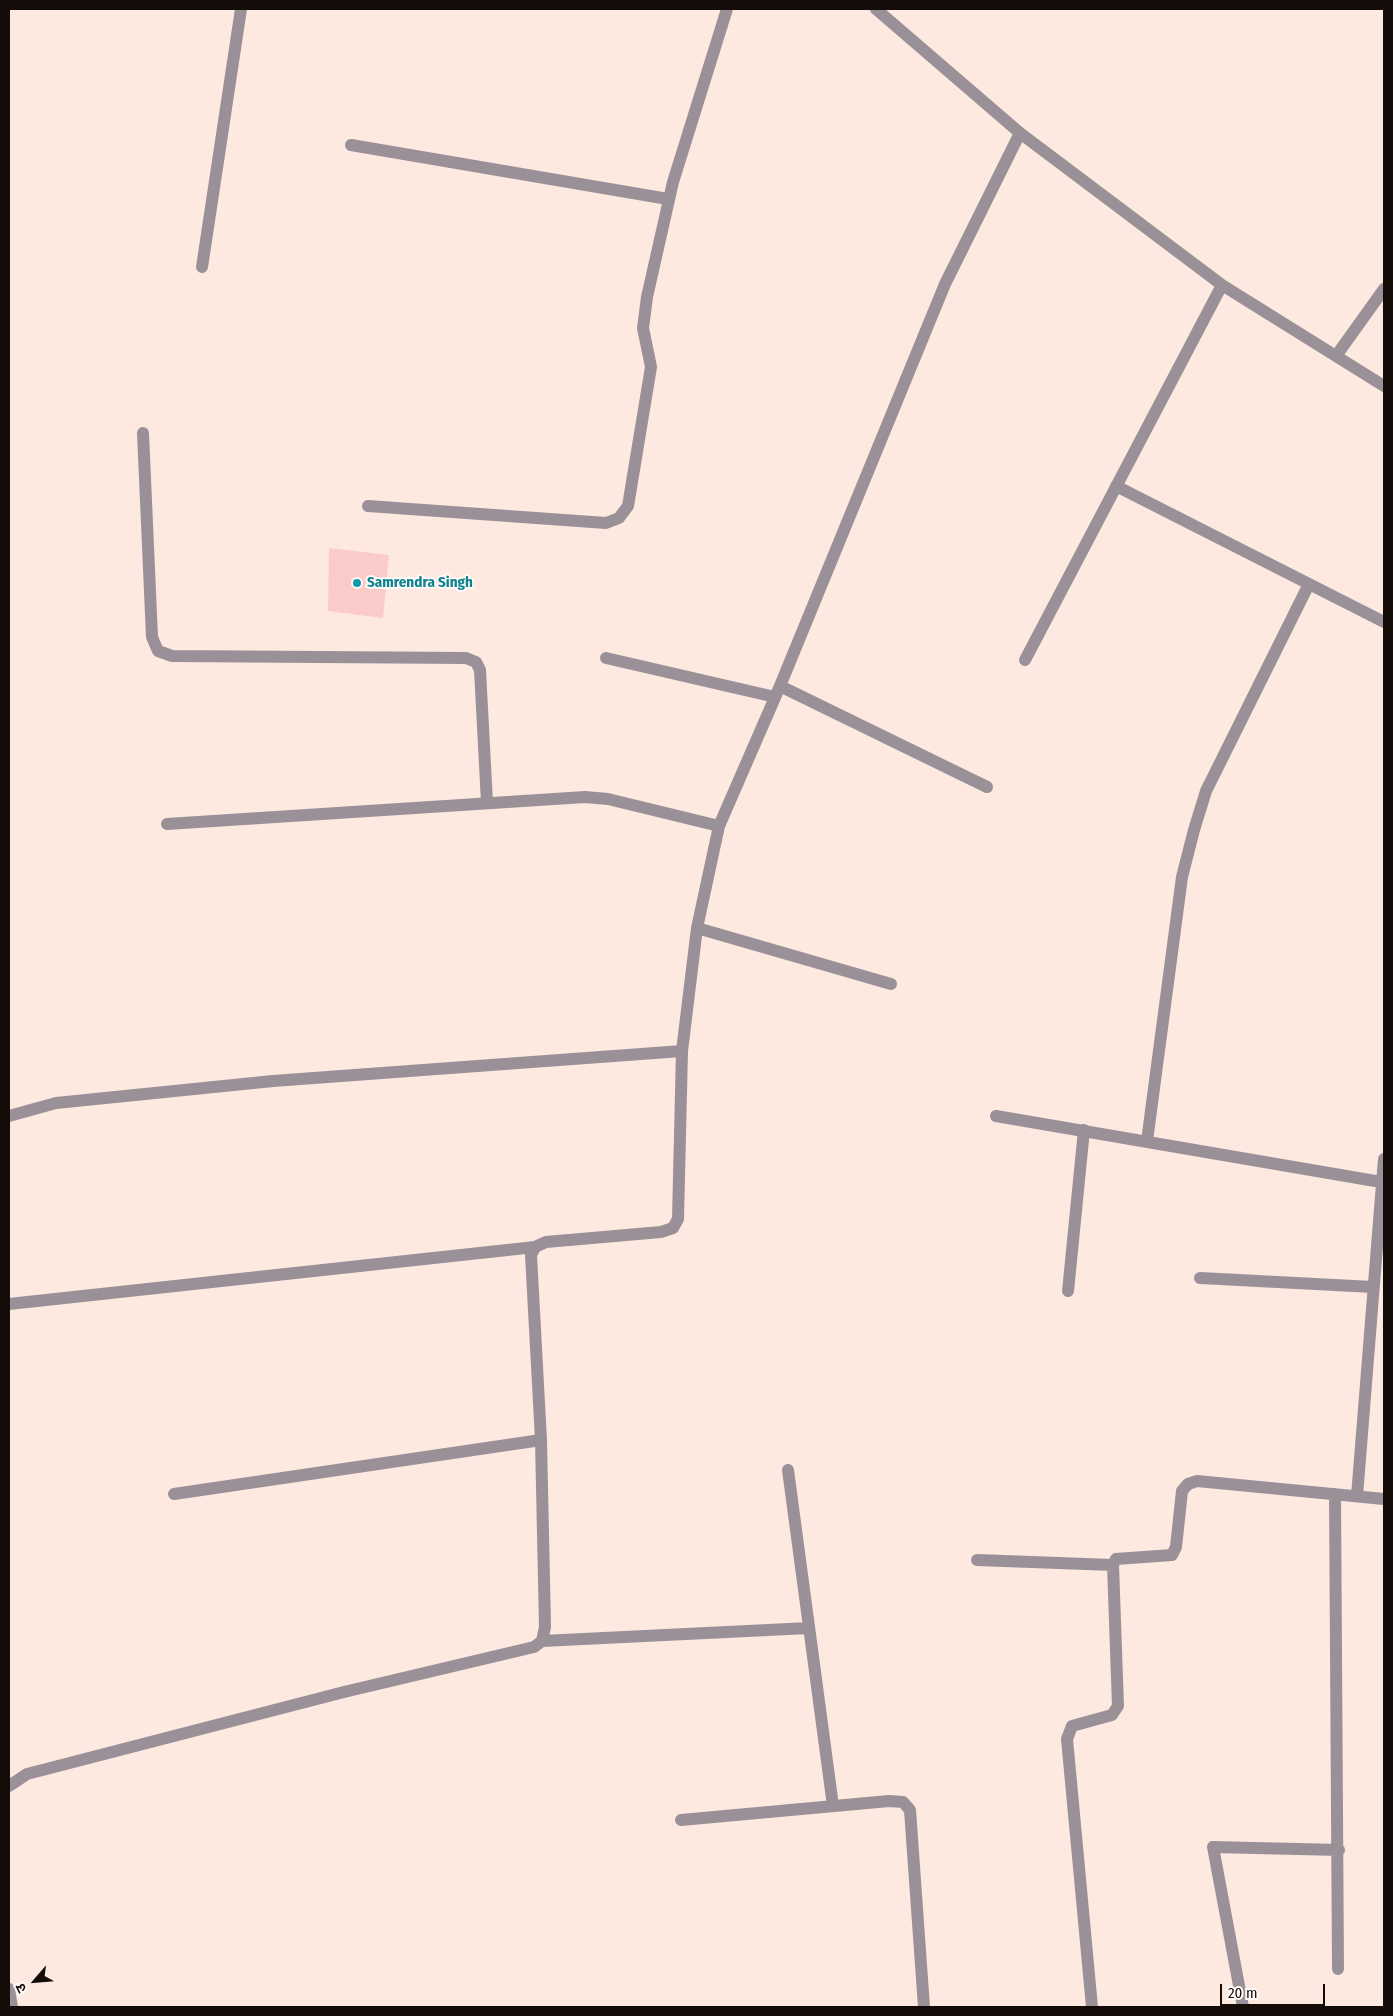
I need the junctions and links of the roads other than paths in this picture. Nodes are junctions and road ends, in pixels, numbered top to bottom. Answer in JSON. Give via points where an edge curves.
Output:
{"nodes":[{"id":1,"x":241,"y":9,"type":"edge"},
{"id":2,"x":727,"y":9,"type":"edge"},
{"id":3,"x":876,"y":9,"type":"edge"},
{"id":4,"x":1020,"y":133,"type":"junction"},
{"id":5,"x":351,"y":145,"type":"dead end"},
{"id":6,"x":668,"y":199,"type":"junction"},
{"id":7,"x":202,"y":267,"type":"dead end"},
{"id":8,"x":1222,"y":285,"type":"junction"},
{"id":9,"x":1384,"y":289,"type":"edge"},
{"id":10,"x":1336,"y":356,"type":"junction"},
{"id":11,"x":1384,"y":386,"type":"edge"},
{"id":12,"x":143,"y":433,"type":"dead end"},
{"id":13,"x":1116,"y":486,"type":"junction"},
{"id":14,"x":368,"y":506,"type":"dead end"},
{"id":15,"x":1309,"y":584,"type":"junction"},
{"id":16,"x":1384,"y":622,"type":"edge"},
{"id":17,"x":606,"y":658,"type":"dead end"},
{"id":18,"x":1025,"y":660,"type":"dead end"},
{"id":19,"x":778,"y":691,"type":"junction"},
{"id":20,"x":987,"y":787,"type":"dead end"},
{"id":21,"x":487,"y":803,"type":"junction"},
{"id":22,"x":167,"y":824,"type":"dead end"},
{"id":23,"x":719,"y":826,"type":"junction"},
{"id":24,"x":697,"y":928,"type":"junction"},
{"id":25,"x":891,"y":984,"type":"dead end"},
{"id":26,"x":682,"y":1051,"type":"junction"},
{"id":27,"x":9,"y":1116,"type":"edge"},
{"id":28,"x":996,"y":1116,"type":"dead end"},
{"id":29,"x":1084,"y":1130,"type":"junction"},
{"id":30,"x":1147,"y":1141,"type":"junction"},
{"id":31,"x":1384,"y":1159,"type":"edge"},
{"id":32,"x":1381,"y":1182,"type":"junction"},
{"id":33,"x":535,"y":1248,"type":"junction"},
{"id":34,"x":1200,"y":1278,"type":"dead end"},
{"id":35,"x":1373,"y":1287,"type":"junction"},
{"id":36,"x":1068,"y":1291,"type":"dead end"},
{"id":37,"x":9,"y":1304,"type":"edge"},
{"id":38,"x":541,"y":1440,"type":"junction"},
{"id":39,"x":788,"y":1470,"type":"dead end"},
{"id":40,"x":174,"y":1494,"type":"dead end"},
{"id":41,"x":1335,"y":1494,"type":"junction"},
{"id":42,"x":1357,"y":1496,"type":"junction"},
{"id":43,"x":1384,"y":1499,"type":"edge"},
{"id":44,"x":977,"y":1560,"type":"dead end"},
{"id":45,"x":1113,"y":1565,"type":"junction"},
{"id":46,"x":809,"y":1628,"type":"junction"},
{"id":47,"x":542,"y":1641,"type":"junction"},
{"id":48,"x":9,"y":1786,"type":"edge"},
{"id":49,"x":833,"y":1806,"type":"junction"},
{"id":50,"x":680,"y":1820,"type":"dead end"},
{"id":51,"x":1339,"y":1850,"type":"junction"},
{"id":52,"x":1338,"y":1969,"type":"dead end"},
{"id":53,"x":9,"y":1989,"type":"edge"},
{"id":54,"x":12,"y":2007,"type":"edge"},
{"id":55,"x":924,"y":2007,"type":"edge"},
{"id":56,"x":1092,"y":2007,"type":"edge"},
{"id":57,"x":1243,"y":2007,"type":"edge"}],
"edges":[{"from":1,"to":7,"type":"street"},
{"from":2,"to":6,"type":"street"},
{"from":3,"to":4,"type":"street"},
{"from":4,"to":8,"type":"street"},
{"from":4,"to":19,"type":"street","via":[[945,284]]},
{"from":5,"to":6,"type":"street"},
{"from":6,"to":14,"type":"street","via":[[645,312],[644,328],[651,367],[628,506],[619,518],[606,523]]},
{"from":8,"to":10,"type":"street"},
{"from":8,"to":13,"type":"street"},
{"from":9,"to":10,"type":"street"},
{"from":10,"to":11,"type":"street"},
{"from":12,"to":21,"type":"street","via":[[152,638],[158,651],[172,656],[466,658],[476,662],[480,670]]},
{"from":13,"to":15,"type":"street"},
{"from":13,"to":18,"type":"street"},
{"from":15,"to":16,"type":"street"},
{"from":15,"to":30,"type":"street","via":[[1206,791],[1194,830],[1182,877]]},
{"from":17,"to":19,"type":"street"},
{"from":19,"to":20,"type":"street"},
{"from":19,"to":23,"type":"street"},
{"from":21,"to":22,"type":"street"},
{"from":21,"to":23,"type":"street","via":[[608,799]]},
{"from":23,"to":24,"type":"street"},
{"from":24,"to":25,"type":"street"},
{"from":24,"to":26,"type":"street"},
{"from":26,"to":27,"type":"street","via":[[273,1081],[56,1103]]},
{"from":26,"to":33,"type":"street","via":[[678,1219],[673,1228],[661,1232],[546,1242]]},
{"from":28,"to":29,"type":"street"},
{"from":29,"to":30,"type":"street"},
{"from":29,"to":36,"type":"street"},
{"from":30,"to":32,"type":"street"},
{"from":31,"to":32,"type":"street"},
{"from":32,"to":35,"type":"street"},
{"from":33,"to":37,"type":"street"},
{"from":33,"to":38,"type":"street","via":[[531,1255]]},
{"from":34,"to":35,"type":"street"},
{"from":35,"to":42,"type":"street"},
{"from":38,"to":40,"type":"street"},
{"from":38,"to":47,"type":"street","via":[[545,1627]]},
{"from":39,"to":46,"type":"street"},
{"from":41,"to":42,"type":"street"},
{"from":41,"to":45,"type":"street","via":[[1197,1481],[1182,1491],[1176,1547],[1172,1555],[1122,1557]]},
{"from":41,"to":51,"type":"street"},
{"from":42,"to":43,"type":"street"},
{"from":44,"to":45,"type":"street"},
{"from":45,"to":56,"type":"street","via":[[1118,1706],[1112,1715],[1072,1726],[1067,1739]]},
{"from":46,"to":47,"type":"street"},
{"from":46,"to":49,"type":"street"},
{"from":47,"to":48,"type":"street","via":[[534,1647],[344,1692],[27,1774]]},
{"from":49,"to":50,"type":"street"},
{"from":49,"to":55,"type":"street","via":[[889,1801],[903,1802],[910,1810]]},
{"from":51,"to":52,"type":"street"},
{"from":51,"to":57,"type":"street","via":[[1213,1847]]},
{"from":53,"to":54,"type":"street"}]}
